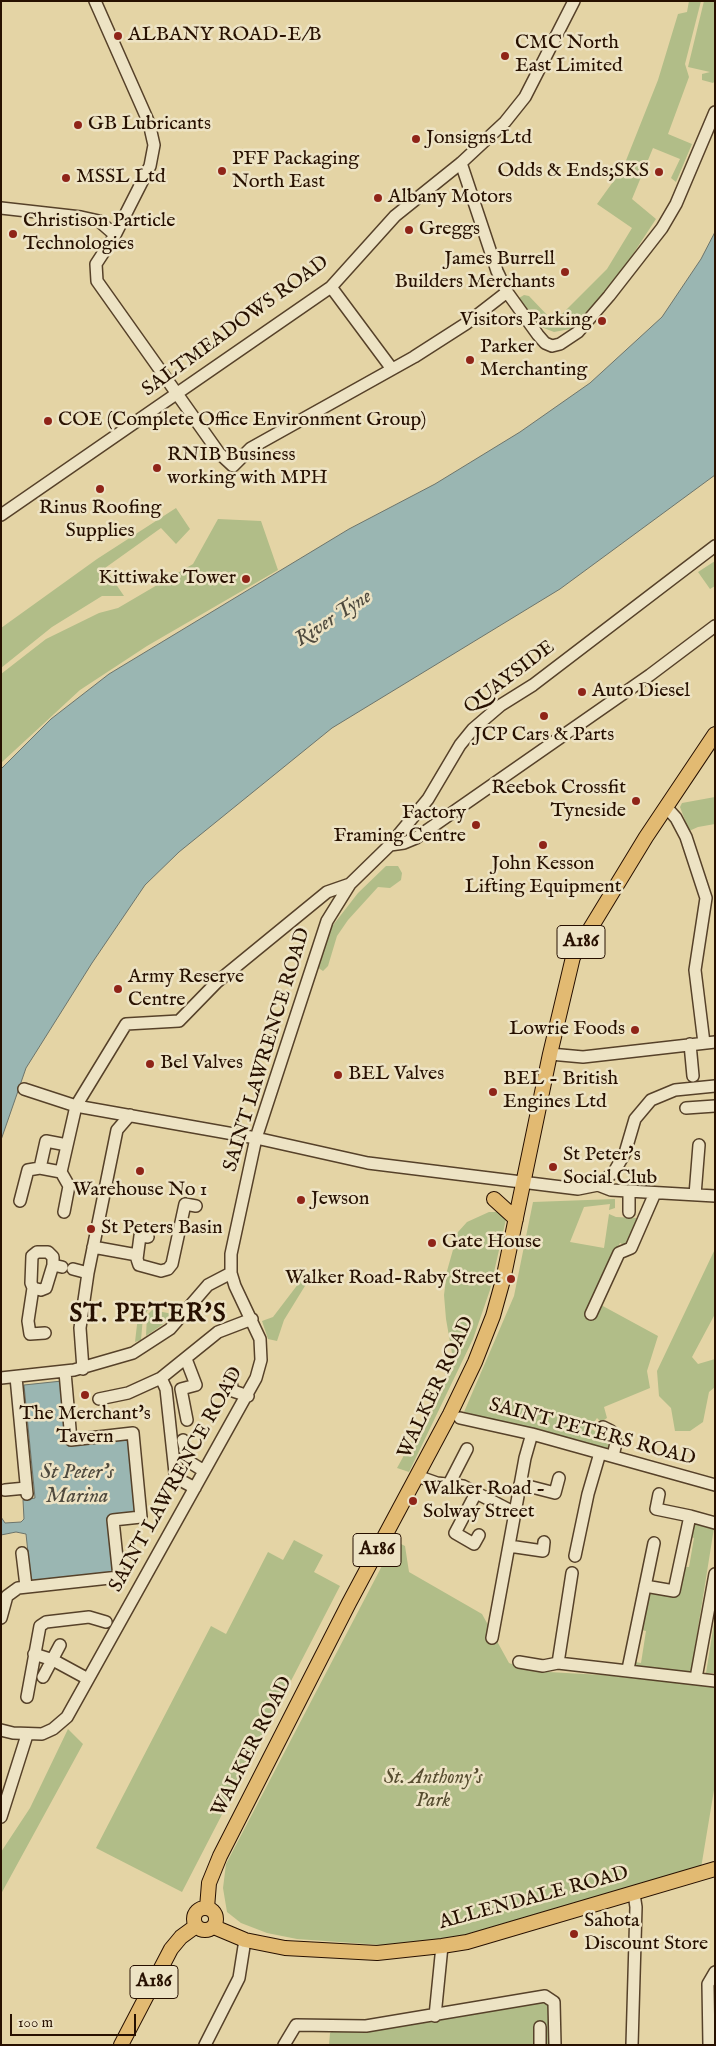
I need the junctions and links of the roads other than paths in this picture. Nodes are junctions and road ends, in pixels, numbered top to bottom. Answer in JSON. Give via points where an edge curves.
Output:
{"nodes":[{"id":1,"x":95,"y":1,"type":"edge"},
{"id":2,"x":574,"y":1,"type":"edge"},
{"id":3,"x":715,"y":112,"type":"edge"},
{"id":4,"x":461,"y":163,"type":"junction"},
{"id":5,"x":1,"y":208,"type":"edge"},
{"id":6,"x":115,"y":234,"type":"junction"},
{"id":7,"x":331,"y":287,"type":"junction"},
{"id":8,"x":507,"y":292,"type":"junction"},
{"id":9,"x":392,"y":370,"type":"junction"},
{"id":10,"x":178,"y":393,"type":"junction"},
{"id":11,"x":1,"y":515,"type":"edge"},
{"id":12,"x":715,"y":546,"type":"edge"},
{"id":13,"x":715,"y":626,"type":"edge"},
{"id":14,"x":715,"y":734,"type":"edge"},
{"id":15,"x":667,"y":808,"type":"junction"},
{"id":16,"x":390,"y":845,"type":"junction"},
{"id":17,"x":350,"y":884,"type":"junction"},
{"id":18,"x":327,"y":921,"type":"joint"},
{"id":19,"x":709,"y":1042,"type":"edge"},
{"id":20,"x":690,"y":1044,"type":"junction"},
{"id":21,"x":550,"y":1054,"type":"junction"},
{"id":22,"x":693,"y":1076,"type":"dead end"},
{"id":23,"x":715,"y":1086,"type":"edge"},
{"id":24,"x":24,"y":1089,"type":"dead end"},
{"id":25,"x":76,"y":1106,"type":"junction"},
{"id":26,"x":715,"y":1106,"type":"edge"},
{"id":27,"x":686,"y":1108,"type":"dead end"},
{"id":28,"x":130,"y":1115,"type":"junction"},
{"id":29,"x":256,"y":1138,"type":"junction"},
{"id":30,"x":67,"y":1145,"type":"junction"},
{"id":31,"x":699,"y":1145,"type":"dead end"},
{"id":32,"x":40,"y":1168,"type":"junction"},
{"id":33,"x":61,"y":1172,"type":"junction"},
{"id":34,"x":523,"y":1182,"type":"junction"},
{"id":35,"x":598,"y":1185,"type":"junction"},
{"id":36,"x":629,"y":1191,"type":"junction"},
{"id":37,"x":655,"y":1193,"type":"junction"},
{"id":38,"x":694,"y":1195,"type":"junction"},
{"id":39,"x":715,"y":1196,"type":"edge"},
{"id":40,"x":494,"y":1199,"type":"dead end"},
{"id":41,"x":20,"y":1201,"type":"dead end"},
{"id":42,"x":186,"y":1204,"type":"dead end"},
{"id":43,"x":64,"y":1212,"type":"dead end"},
{"id":44,"x":629,"y":1212,"type":"dead end"},
{"id":45,"x":516,"y":1219,"type":"junction"},
{"id":46,"x":148,"y":1237,"type":"dead end"},
{"id":47,"x":93,"y":1247,"type":"junction"},
{"id":48,"x":137,"y":1255,"type":"junction"},
{"id":49,"x":63,"y":1267,"type":"junction"},
{"id":50,"x":88,"y":1274,"type":"junction"},
{"id":51,"x":231,"y":1274,"type":"junction"},
{"id":52,"x":33,"y":1288,"type":"junction"},
{"id":53,"x":591,"y":1314,"type":"dead end"},
{"id":54,"x":252,"y":1319,"type":"junction"},
{"id":55,"x":45,"y":1333,"type":"dead end"},
{"id":56,"x":186,"y":1359,"type":"junction"},
{"id":57,"x":83,"y":1368,"type":"junction"},
{"id":58,"x":65,"y":1372,"type":"junction"},
{"id":59,"x":16,"y":1377,"type":"junction"},
{"id":60,"x":1,"y":1378,"type":"edge"},
{"id":61,"x":161,"y":1378,"type":"junction"},
{"id":62,"x":230,"y":1379,"type":"dead end"},
{"id":63,"x":248,"y":1396,"type":"junction"},
{"id":64,"x":99,"y":1399,"type":"dead end"},
{"id":65,"x":460,"y":1418,"type":"dead end"},
{"id":66,"x":187,"y":1420,"type":"dead end"},
{"id":67,"x":603,"y":1427,"type":"dead end"},
{"id":68,"x":531,"y":1437,"type":"dead end"},
{"id":69,"x":183,"y":1440,"type":"dead end"},
{"id":70,"x":468,"y":1449,"type":"dead end"},
{"id":71,"x":600,"y":1453,"type":"junction"},
{"id":72,"x":613,"y":1456,"type":"junction"},
{"id":73,"x":204,"y":1471,"type":"junction"},
{"id":74,"x":417,"y":1476,"type":"junction"},
{"id":75,"x":559,"y":1478,"type":"dead end"},
{"id":76,"x":449,"y":1484,"type":"junction"},
{"id":77,"x":520,"y":1484,"type":"junction"},
{"id":78,"x":715,"y":1485,"type":"edge"},
{"id":79,"x":195,"y":1488,"type":"junction"},
{"id":80,"x":5,"y":1490,"type":"dead end"},
{"id":81,"x":476,"y":1493,"type":"junction"},
{"id":82,"x":659,"y":1494,"type":"dead end"},
{"id":83,"x":515,"y":1513,"type":"junction"},
{"id":84,"x":690,"y":1516,"type":"junction"},
{"id":85,"x":715,"y":1523,"type":"edge"},
{"id":86,"x":479,"y":1535,"type":"dead end"},
{"id":87,"x":544,"y":1542,"type":"dead end"},
{"id":88,"x":654,"y":1543,"type":"dead end"},
{"id":89,"x":509,"y":1546,"type":"junction"},
{"id":90,"x":22,"y":1553,"type":"dead end"},
{"id":91,"x":575,"y":1556,"type":"dead end"},
{"id":92,"x":572,"y":1573,"type":"dead end"},
{"id":93,"x":715,"y":1574,"type":"edge"},
{"id":94,"x":26,"y":1586,"type":"junction"},
{"id":95,"x":645,"y":1586,"type":"junction"},
{"id":96,"x":1,"y":1618,"type":"edge"},
{"id":97,"x":106,"y":1622,"type":"dead end"},
{"id":98,"x":492,"y":1638,"type":"dead end"},
{"id":99,"x":60,"y":1645,"type":"dead end"},
{"id":100,"x":34,"y":1654,"type":"junction"},
{"id":101,"x":53,"y":1660,"type":"junction"},
{"id":102,"x":519,"y":1662,"type":"dead end"},
{"id":103,"x":558,"y":1663,"type":"junction"},
{"id":104,"x":628,"y":1669,"type":"junction"},
{"id":105,"x":44,"y":1678,"type":"dead end"},
{"id":106,"x":696,"y":1678,"type":"junction"},
{"id":107,"x":88,"y":1679,"type":"junction"},
{"id":108,"x":715,"y":1681,"type":"edge"},
{"id":109,"x":27,"y":1697,"type":"dead end"},
{"id":110,"x":1,"y":1730,"type":"edge"},
{"id":111,"x":27,"y":1735,"type":"junction"},
{"id":112,"x":1,"y":1817,"type":"edge"},
{"id":113,"x":715,"y":1869,"type":"edge"},
{"id":114,"x":634,"y":1894,"type":"junction"},
{"id":115,"x":207,"y":1908,"type":"junction"},
{"id":116,"x":196,"y":1926,"type":"junction"},
{"id":117,"x":214,"y":1927,"type":"junction"},
{"id":118,"x":244,"y":1940,"type":"junction"},
{"id":119,"x":442,"y":1946,"type":"junction"},
{"id":120,"x":715,"y":1972,"type":"edge"},
{"id":121,"x":435,"y":2016,"type":"junction"},
{"id":122,"x":540,"y":2028,"type":"dead end"},
{"id":123,"x":122,"y":2045,"type":"edge"},
{"id":124,"x":205,"y":2045,"type":"edge"},
{"id":125,"x":284,"y":2045,"type":"edge"},
{"id":126,"x":540,"y":2045,"type":"edge"},
{"id":127,"x":555,"y":2045,"type":"edge"},
{"id":128,"x":632,"y":2045,"type":"edge"},
{"id":129,"x":709,"y":2045,"type":"edge"}],
"edges":[{"from":1,"to":6,"type":"street","via":[[149,123],[154,145],[150,166]]},
{"from":2,"to":4,"type":"street","name":"SALTMEADOWS ROAD","via":[[525,97],[506,122]]},
{"from":3,"to":8,"type":"street","via":[[676,204],[662,228],[578,332],[552,346],[541,339]]},
{"from":4,"to":7,"type":"street","name":"SALTMEADOWS ROAD","via":[[395,216]]},
{"from":4,"to":8,"type":"street"},
{"from":5,"to":6,"type":"street","via":[[99,221]]},
{"from":6,"to":10,"type":"street","via":[[96,264],[98,281]]},
{"from":7,"to":9,"type":"street"},
{"from":7,"to":10,"type":"street","name":"SALTMEADOWS ROAD"},
{"from":8,"to":9,"type":"street","via":[[467,323]]},
{"from":9,"to":10,"type":"street","via":[[278,432],[252,448],[233,466],[219,453]]},
{"from":10,"to":11,"type":"street","name":"SALTMEADOWS ROAD"},
{"from":12,"to":16,"type":"street","name":"QUAYSIDE","via":[[473,729],[428,799]]},
{"from":13,"to":16,"type":"street","via":[[416,838],[404,844]]},
{"from":14,"to":15,"type":"main road","name":"WALKER ROAD","number":"A186"},
{"from":15,"to":19,"type":"street","via":[[686,837],[706,898],[695,970]]},
{"from":15,"to":21,"type":"main road","name":"WALKER ROAD","number":"A186","via":[[587,930],[573,957]]},
{"from":16,"to":17,"type":"street","name":"QUAYSIDE"},
{"from":17,"to":18,"type":"street","name":"QUAYSIDE"},
{"from":17,"to":25,"type":"street","via":[[327,892],[217,982],[179,1020],[126,1024]]},
{"from":18,"to":29,"type":"street","name":"SAINT LAWRENCE ROAD"},
{"from":19,"to":20,"type":"street"},
{"from":20,"to":21,"type":"street","via":[[583,1057]]},
{"from":20,"to":22,"type":"street"},
{"from":21,"to":34,"type":"main road","name":"WALKER ROAD","number":"A186"},
{"from":23,"to":35,"type":"street","via":[[676,1090],[651,1100],[635,1119],[620,1164]]},
{"from":24,"to":25,"type":"street"},
{"from":25,"to":28,"type":"street"},
{"from":25,"to":30,"type":"street"},
{"from":26,"to":27,"type":"street"},
{"from":28,"to":29,"type":"street"},
{"from":28,"to":47,"type":"street","via":[[117,1130]]},
{"from":29,"to":34,"type":"street","via":[[368,1162]]},
{"from":29,"to":51,"type":"street","name":"SAINT LAWRENCE ROAD","via":[[231,1254]]},
{"from":30,"to":32,"type":"street","via":[[46,1141]]},
{"from":30,"to":33,"type":"street"},
{"from":31,"to":38,"type":"street"},
{"from":32,"to":33,"type":"street"},
{"from":32,"to":41,"type":"street","via":[[28,1170]]},
{"from":33,"to":43,"type":"street","via":[[69,1186]]},
{"from":34,"to":35,"type":"street","via":[[578,1190]]},
{"from":34,"to":45,"type":"main road","name":"WALKER ROAD","number":"A186"},
{"from":35,"to":36,"type":"street"},
{"from":36,"to":37,"type":"street"},
{"from":36,"to":44,"type":"street"},
{"from":37,"to":38,"type":"street"},
{"from":37,"to":53,"type":"street","via":[[631,1248],[619,1254]]},
{"from":38,"to":39,"type":"street"},
{"from":40,"to":45,"type":"main road"},
{"from":42,"to":48,"type":"street","via":[[170,1267],[162,1271],[142,1267]]},
{"from":45,"to":74,"type":"main road","name":"WALKER ROAD","number":"A186","via":[[490,1325],[475,1362]]},
{"from":46,"to":48,"type":"street","via":[[140,1236]]},
{"from":47,"to":48,"type":"street"},
{"from":47,"to":50,"type":"street"},
{"from":49,"to":50,"type":"street"},
{"from":49,"to":52,"type":"street","via":[[47,1287],[41,1290]]},
{"from":49,"to":52,"type":"street","via":[[48,1252],[37,1252],[32,1256]]},
{"from":50,"to":57,"type":"street","via":[[80,1328]]},
{"from":51,"to":54,"type":"street","name":"SAINT LAWRENCE ROAD"},
{"from":51,"to":57,"type":"street","via":[[208,1285],[177,1323],[153,1342],[123,1357]]},
{"from":52,"to":55,"type":"street","via":[[28,1321],[30,1334]]},
{"from":54,"to":56,"type":"street","via":[[218,1332]]},
{"from":54,"to":63,"type":"street","name":"SAINT LAWRENCE ROAD","via":[[261,1354]]},
{"from":56,"to":61,"type":"street"},
{"from":56,"to":66,"type":"street","via":[[196,1385],[181,1390]]},
{"from":57,"to":58,"type":"street"},
{"from":58,"to":59,"type":"street"},
{"from":58,"to":94,"type":"street","via":[[71,1440],[133,1433],[141,1517],[113,1520],[119,1577]]},
{"from":59,"to":60,"type":"street"},
{"from":59,"to":80,"type":"street","via":[[26,1491]]},
{"from":61,"to":64,"type":"street","via":[[128,1393]]},
{"from":61,"to":79,"type":"street","via":[[166,1389],[175,1473],[180,1480]]},
{"from":62,"to":63,"type":"street","via":[[233,1391]]},
{"from":63,"to":73,"type":"street","name":"SAINT LAWRENCE ROAD"},
{"from":65,"to":71,"type":"street","name":"SAINT PETERS ROAD"},
{"from":67,"to":72,"type":"street","via":[[610,1431],[616,1443]]},
{"from":68,"to":77,"type":"street"},
{"from":69,"to":73,"type":"street","via":[[188,1462]]},
{"from":70,"to":76,"type":"street"},
{"from":71,"to":72,"type":"street","name":"SAINT PETERS ROAD"},
{"from":71,"to":91,"type":"street"},
{"from":72,"to":78,"type":"street","name":"SAINT PETERS ROAD"},
{"from":73,"to":79,"type":"street","name":"SAINT LAWRENCE ROAD"},
{"from":74,"to":76,"type":"street"},
{"from":74,"to":115,"type":"main road","name":"WALKER ROAD","number":"A186","via":[[348,1602],[220,1856],[209,1883]]},
{"from":75,"to":77,"type":"street","via":[[555,1493]]},
{"from":76,"to":81,"type":"street","via":[[463,1486]]},
{"from":77,"to":83,"type":"street"},
{"from":79,"to":107,"type":"street","name":"SAINT LAWRENCE ROAD"},
{"from":81,"to":83,"type":"street"},
{"from":81,"to":86,"type":"street","via":[[455,1533],[474,1544]]},
{"from":82,"to":84,"type":"street","via":[[656,1509]]},
{"from":83,"to":89,"type":"street"},
{"from":84,"to":85,"type":"street"},
{"from":84,"to":95,"type":"street","via":[[674,1591]]},
{"from":87,"to":89,"type":"street","via":[[543,1551]]},
{"from":88,"to":95,"type":"street"},
{"from":89,"to":98,"type":"street"},
{"from":90,"to":94,"type":"street"},
{"from":92,"to":103,"type":"street"},
{"from":93,"to":106,"type":"street"},
{"from":94,"to":96,"type":"street","via":[[7,1596]]},
{"from":95,"to":104,"type":"street"},
{"from":97,"to":100,"type":"street","via":[[89,1617],[43,1623]]},
{"from":99,"to":101,"type":"street"},
{"from":100,"to":101,"type":"street"},
{"from":100,"to":109,"type":"street"},
{"from":101,"to":105,"type":"street"},
{"from":101,"to":107,"type":"street"},
{"from":102,"to":103,"type":"street","via":[[543,1666]]},
{"from":103,"to":104,"type":"street"},
{"from":104,"to":106,"type":"street"},
{"from":106,"to":108,"type":"street"},
{"from":107,"to":111,"type":"street","name":"SAINT LAWRENCE ROAD","via":[[58,1726],[42,1734]]},
{"from":110,"to":111,"type":"street"},
{"from":111,"to":112,"type":"street"},
{"from":113,"to":114,"type":"main road","name":"ALLENDALE ROAD"},
{"from":114,"to":119,"type":"main road","name":"ALLENDALE ROAD","via":[[467,1942]]},
{"from":114,"to":128,"type":"street"},
{"from":115,"to":116,"type":"main road","via":[[196,1913]]},
{"from":115,"to":117,"type":"main road","via":[[216,1915]]},
{"from":116,"to":117,"type":"main road","via":[[204,1930]]},
{"from":116,"to":123,"type":"main road","number":"A186","via":[[171,1949]]},
{"from":117,"to":118,"type":"main road","name":"ALLENDALE ROAD"},
{"from":118,"to":119,"type":"main road","name":"ALLENDALE ROAD","via":[[271,1946],[377,1953]]},
{"from":118,"to":124,"type":"street","via":[[239,1978]]},
{"from":119,"to":121,"type":"street"},
{"from":120,"to":129,"type":"street","via":[[708,1984]]},
{"from":121,"to":125,"type":"street","via":[[366,2026],[296,2026]]},
{"from":121,"to":127,"type":"street","via":[[546,1996],[554,2002]]},
{"from":122,"to":126,"type":"street"}]}
